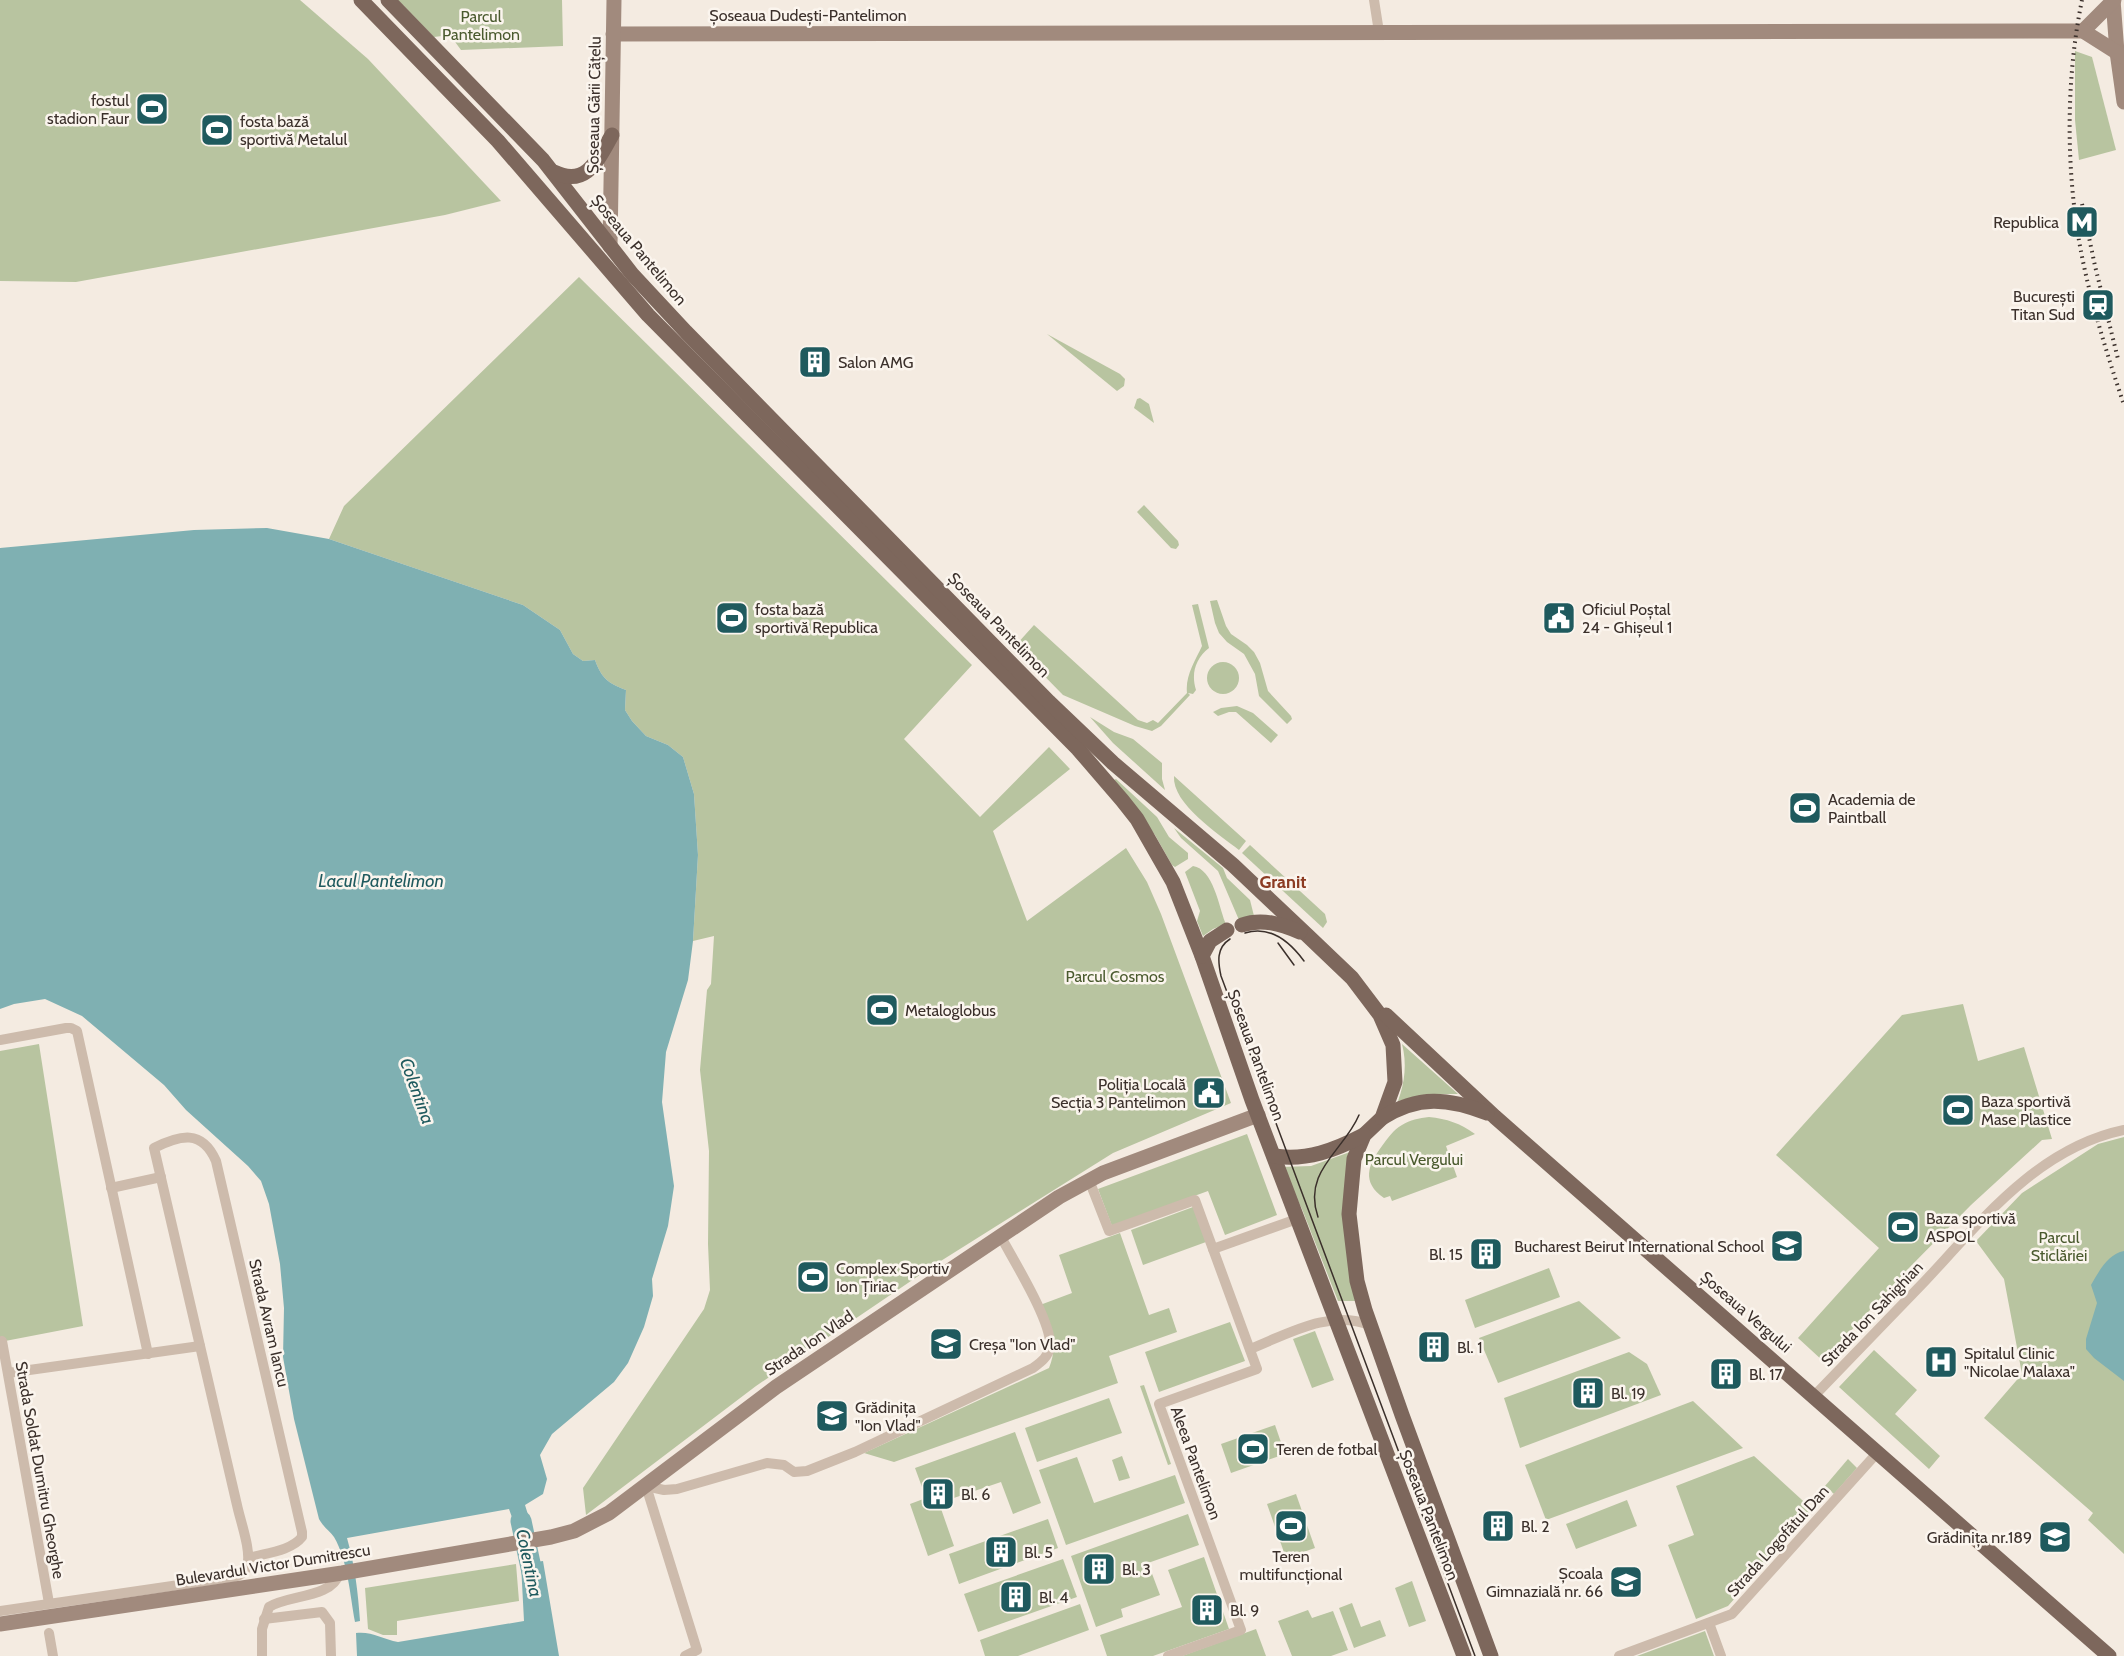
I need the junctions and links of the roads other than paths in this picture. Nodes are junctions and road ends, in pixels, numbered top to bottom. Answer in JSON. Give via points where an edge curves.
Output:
{"nodes":[{"id":1,"x":361,"y":0,"type":"edge"},
{"id":2,"x":388,"y":0,"type":"edge"},
{"id":3,"x":614,"y":0,"type":"edge"},
{"id":4,"x":1374,"y":0,"type":"edge"},
{"id":5,"x":2113,"y":0,"type":"edge"},
{"id":6,"x":2083,"y":31,"type":"junction"},
{"id":7,"x":1379,"y":32,"type":"junction"},
{"id":8,"x":613,"y":34,"type":"junction"},
{"id":9,"x":2120,"y":54,"type":"edge"},
{"id":10,"x":2124,"y":102,"type":"edge"},
{"id":11,"x":612,"y":135,"type":"junction"},
{"id":12,"x":554,"y":172,"type":"junction"},
{"id":13,"x":586,"y":245,"type":"junction"},
{"id":14,"x":610,"y":246,"type":"junction"},
{"id":15,"x":614,"y":277,"type":"junction"},
{"id":16,"x":1242,"y":925,"type":"dead end"},
{"id":17,"x":1227,"y":930,"type":"dead end"},
{"id":18,"x":1308,"y":936,"type":"junction"},
{"id":19,"x":1202,"y":956,"type":"junction"},
{"id":20,"x":1364,"y":991,"type":"junction"},
{"id":21,"x":0,"y":1040,"type":"edge"},
{"id":22,"x":1258,"y":1115,"type":"junction"},
{"id":23,"x":1495,"y":1117,"type":"junction"},
{"id":24,"x":1382,"y":1118,"type":"junction"},
{"id":25,"x":2124,"y":1130,"type":"edge"},
{"id":26,"x":1364,"y":1135,"type":"junction"},
{"id":27,"x":1274,"y":1156,"type":"junction"},
{"id":28,"x":161,"y":1177,"type":"junction"},
{"id":29,"x":1089,"y":1180,"type":"junction"},
{"id":30,"x":111,"y":1188,"type":"junction"},
{"id":31,"x":1297,"y":1219,"type":"junction"},
{"id":32,"x":1000,"y":1235,"type":"junction"},
{"id":33,"x":1214,"y":1248,"type":"junction"},
{"id":34,"x":1336,"y":1319,"type":"junction"},
{"id":35,"x":1370,"y":1325,"type":"junction"},
{"id":36,"x":2,"y":1341,"type":"dead end"},
{"id":37,"x":200,"y":1346,"type":"junction"},
{"id":38,"x":1250,"y":1349,"type":"junction"},
{"id":39,"x":148,"y":1354,"type":"junction"},
{"id":40,"x":8,"y":1373,"type":"junction"},
{"id":41,"x":1814,"y":1396,"type":"junction"},
{"id":42,"x":1878,"y":1452,"type":"junction"},
{"id":43,"x":646,"y":1486,"type":"junction"},
{"id":44,"x":551,"y":1538,"type":"joint"},
{"id":45,"x":249,"y":1558,"type":"junction"},
{"id":46,"x":340,"y":1574,"type":"junction"},
{"id":47,"x":49,"y":1604,"type":"junction"},
{"id":48,"x":0,"y":1611,"type":"edge"},
{"id":49,"x":264,"y":1619,"type":"junction"},
{"id":50,"x":1709,"y":1623,"type":"junction"},
{"id":51,"x":0,"y":1624,"type":"edge"},
{"id":52,"x":49,"y":1633,"type":"dead end"},
{"id":53,"x":53,"y":1656,"type":"edge"},
{"id":54,"x":262,"y":1656,"type":"edge"},
{"id":55,"x":331,"y":1656,"type":"edge"},
{"id":56,"x":685,"y":1656,"type":"edge"},
{"id":57,"x":1168,"y":1656,"type":"edge"},
{"id":58,"x":1464,"y":1656,"type":"edge"},
{"id":59,"x":1491,"y":1656,"type":"edge"},
{"id":60,"x":1619,"y":1656,"type":"edge"},
{"id":61,"x":1721,"y":1656,"type":"edge"},
{"id":62,"x":2109,"y":1656,"type":"edge"}],
"edges":[{"from":1,"to":13,"type":"main road","name":"Șoseaua Pantelimon","via":[[498,141]]},
{"from":2,"to":12,"type":"main road","name":"Șoseaua Pantelimon"},
{"from":3,"to":8,"type":"street","name":"Șoseaua Gării Cățelu"},
{"from":4,"to":7,"type":"street"},
{"from":5,"to":6,"type":"street"},
{"from":5,"to":9,"type":"street"},
{"from":6,"to":7,"type":"street","name":"Șoseaua Dudești-Pantelimon"},
{"from":6,"to":9,"type":"street"},
{"from":7,"to":8,"type":"street","name":"Șoseaua Dudești-Pantelimon"},
{"from":8,"to":11,"type":"street","name":"Șoseaua Gării Cățelu"},
{"from":9,"to":10,"type":"street"},
{"from":11,"to":12,"type":"main road","via":[[595,163],[581,175],[570,178]]},
{"from":11,"to":14,"type":"street","name":"Șoseaua Gării Cățelu"},
{"from":12,"to":14,"type":"main road","name":"Șoseaua Pantelimon"},
{"from":13,"to":14,"type":"main road"},
{"from":13,"to":15,"type":"main road","name":"Șoseaua Pantelimon"},
{"from":14,"to":15,"type":"main road","name":"Șoseaua Gării Cățelu"},
{"from":14,"to":18,"type":"main road","name":"Șoseaua Pantelimon","via":[[686,332],[1073,726]]},
{"from":15,"to":19,"type":"main road","name":"Șoseaua Pantelimon","via":[[1092,764],[1149,839],[1173,882]]},
{"from":16,"to":18,"type":"main road","via":[[1268,922]]},
{"from":17,"to":19,"type":"main road","via":[[1210,941]]},
{"from":18,"to":20,"type":"main road","name":"Șoseaua Pantelimon"},
{"from":19,"to":22,"type":"main road","name":"Șoseaua Pantelimon"},
{"from":20,"to":23,"type":"main road","name":"Șoseaua Vergului"},
{"from":20,"to":24,"type":"main road","name":"Șoseaua Pantelimon","via":[[1389,1031],[1394,1052],[1395,1082]]},
{"from":21,"to":30,"type":"street","via":[[71,1028],[77,1031]]},
{"from":22,"to":27,"type":"main road","name":"Șoseaua Pantelimon"},
{"from":22,"to":29,"type":"street","name":"Strada Ion Vlad"},
{"from":23,"to":24,"type":"main road","via":[[1457,1104],[1428,1101],[1402,1107]]},
{"from":23,"to":41,"type":"main road","name":"Șoseaua Vergului"},
{"from":24,"to":26,"type":"main road","name":"Șoseaua Pantelimon"},
{"from":25,"to":41,"type":"street","name":"Strada Ion Sahighian","via":[[2074,1146],[2015,1186]]},
{"from":26,"to":27,"type":"main road","via":[[1324,1153],[1293,1158]]},
{"from":26,"to":35,"type":"main road","name":"Șoseaua Pantelimon","via":[[1354,1160],[1349,1214],[1357,1281]]},
{"from":27,"to":31,"type":"main road","name":"Șoseaua Pantelimon"},
{"from":28,"to":30,"type":"street"},
{"from":28,"to":37,"type":"street","name":"Strada Avram Iancu"},
{"from":28,"to":45,"type":"street","name":"Strada Avram Iancu","via":[[154,1148],[189,1137],[204,1143],[212,1152],[279,1433],[302,1537],[277,1551]]},
{"from":29,"to":32,"type":"street","name":"Strada Ion Vlad"},
{"from":29,"to":33,"type":"street","via":[[1109,1231],[1195,1200]]},
{"from":30,"to":39,"type":"street"},
{"from":31,"to":33,"type":"street"},
{"from":31,"to":34,"type":"main road","name":"Șoseaua Pantelimon"},
{"from":32,"to":43,"type":"street","name":"Strada Ion Vlad","via":[[776,1387]]},
{"from":32,"to":43,"type":"street","via":[[1050,1336],[1048,1355],[1033,1368],[807,1471],[794,1472],[784,1465],[767,1463],[677,1489]]},
{"from":33,"to":38,"type":"street"},
{"from":34,"to":35,"type":"street"},
{"from":34,"to":38,"type":"street"},
{"from":34,"to":58,"type":"main road","name":"Șoseaua Pantelimon"},
{"from":35,"to":59,"type":"main road","name":"Șoseaua Pantelimon"},
{"from":36,"to":40,"type":"street","name":"Strada Soldat Dumitru Gheorghe"},
{"from":37,"to":39,"type":"street"},
{"from":37,"to":45,"type":"street","name":"Strada Avram Iancu"},
{"from":38,"to":57,"type":"street","name":"Aleea Pantelimon","via":[[1257,1369],[1158,1404],[1241,1630]]},
{"from":39,"to":40,"type":"street"},
{"from":40,"to":47,"type":"street","name":"Strada Soldat Dumitru Gheorghe"},
{"from":41,"to":42,"type":"main road","name":"Șoseaua Vergului"},
{"from":42,"to":50,"type":"street","name":"Strada Logofătul Dan","via":[[1737,1610]]},
{"from":42,"to":62,"type":"main road","name":"Șoseaua Vergului"},
{"from":43,"to":44,"type":"street","name":"Strada Ion Vlad","via":[[593,1523]]},
{"from":43,"to":56,"type":"street","via":[[697,1650]]},
{"from":44,"to":46,"type":"street","name":"Bulevardul Victor Dumitrescu"},
{"from":45,"to":47,"type":"street","via":[[244,1572],[234,1577]]},
{"from":46,"to":49,"type":"street","via":[[329,1587],[268,1607]]},
{"from":46,"to":51,"type":"street","name":"Bulevardul Victor Dumitrescu"},
{"from":47,"to":48,"type":"street"},
{"from":49,"to":54,"type":"street"},
{"from":49,"to":55,"type":"street","via":[[322,1612],[330,1623]]},
{"from":50,"to":60,"type":"street","name":"Strada Logofătul Dan"},
{"from":50,"to":61,"type":"street"},
{"from":52,"to":53,"type":"street"}]}
